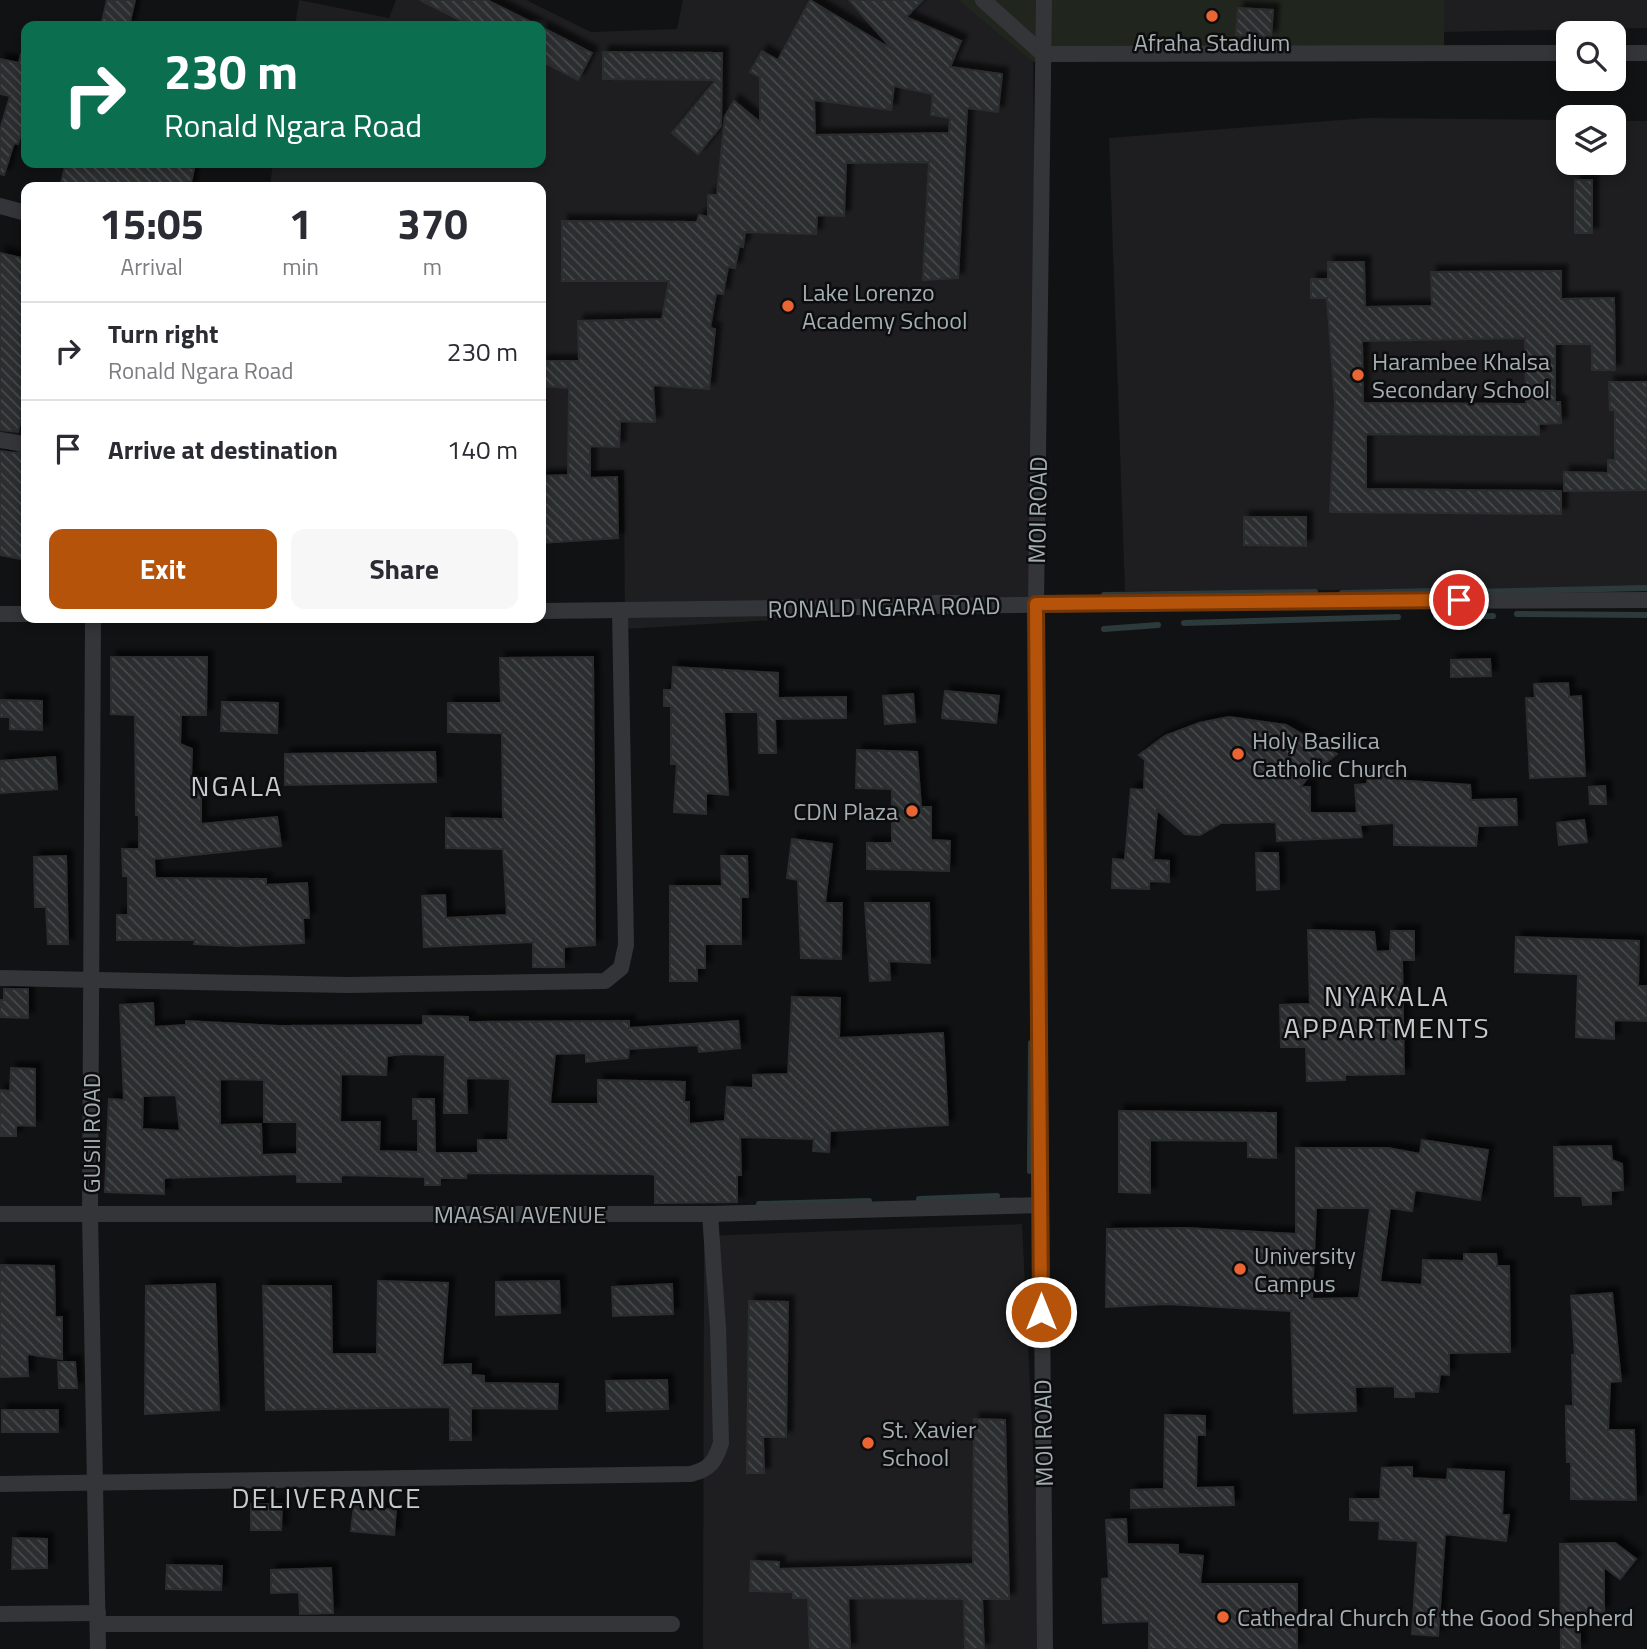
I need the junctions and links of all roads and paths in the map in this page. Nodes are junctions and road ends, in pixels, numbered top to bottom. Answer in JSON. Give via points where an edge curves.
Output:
{"nodes":[{"id":1,"x":983,"y":0,"type":"edge"},
{"id":2,"x":1044,"y":0,"type":"edge"},
{"id":3,"x":1556,"y":53,"type":"edge"},
{"id":4,"x":1626,"y":53,"type":"edge"},
{"id":5,"x":1647,"y":53,"type":"edge"},
{"id":6,"x":1044,"y":54,"type":"junction"},
{"id":7,"x":0,"y":206,"type":"edge"},
{"id":8,"x":21,"y":212,"type":"edge"},
{"id":9,"x":0,"y":440,"type":"edge"},
{"id":10,"x":18,"y":443,"type":"dead end"},
{"id":11,"x":1647,"y":600,"type":"edge"},
{"id":12,"x":1036,"y":604,"type":"junction"},
{"id":13,"x":546,"y":611,"type":"edge"},
{"id":14,"x":620,"y":612,"type":"junction"},
{"id":15,"x":0,"y":614,"type":"edge"},
{"id":16,"x":21,"y":614,"type":"edge"},
{"id":17,"x":93,"y":623,"type":"edge"},
{"id":18,"x":0,"y":978,"type":"edge"},
{"id":19,"x":92,"y":981,"type":"junction"},
{"id":20,"x":1041,"y":1205,"type":"junction"},
{"id":21,"x":90,"y":1213,"type":"junction"},
{"id":22,"x":0,"y":1214,"type":"edge"},
{"id":23,"x":710,"y":1214,"type":"junction"},
{"id":24,"x":0,"y":1484,"type":"edge"},
{"id":25,"x":93,"y":1485,"type":"junction"},
{"id":26,"x":0,"y":1614,"type":"edge"},
{"id":27,"x":98,"y":1619,"type":"junction"},
{"id":28,"x":672,"y":1623,"type":"dead end"},
{"id":29,"x":98,"y":1649,"type":"edge"},
{"id":30,"x":1045,"y":1649,"type":"edge"}],
"edges":[{"from":1,"to":6,"type":"street"},
{"from":2,"to":6,"type":"street","name":"MOI ROAD"},
{"from":3,"to":6,"type":"street"},
{"from":4,"to":5,"type":"street"},
{"from":6,"to":12,"type":"street","name":"MOI ROAD"},
{"from":7,"to":8,"type":"street"},
{"from":9,"to":10,"type":"street"},
{"from":11,"to":12,"type":"street","name":"RONALD NGARA ROAD"},
{"from":12,"to":14,"type":"street","name":"RONALD NGARA ROAD"},
{"from":12,"to":20,"type":"street","name":"MOI ROAD"},
{"from":13,"to":14,"type":"street","name":"RONALD NGARA ROAD"},
{"from":14,"to":19,"type":"street","via":[[626,945],[621,968],[606,981],[347,985]]},
{"from":15,"to":16,"type":"street"},
{"from":17,"to":19,"type":"street","name":"GUSII ROAD"},
{"from":18,"to":19,"type":"street"},
{"from":19,"to":21,"type":"street","name":"GUSII ROAD"},
{"from":20,"to":23,"type":"street","name":"MAASAI AVENUE"},
{"from":20,"to":30,"type":"street","name":"MOI ROAD"},
{"from":21,"to":22,"type":"street","name":"MAASAI AVENUE"},
{"from":21,"to":23,"type":"street","name":"MAASAI AVENUE"},
{"from":21,"to":25,"type":"street","name":"GUSII ROAD"},
{"from":23,"to":25,"type":"street","via":[[721,1443],[715,1461],[705,1471]]},
{"from":24,"to":25,"type":"street"},
{"from":25,"to":27,"type":"street","name":"GUSII ROAD"},
{"from":26,"to":27,"type":"street"},
{"from":27,"to":28,"type":"street"},
{"from":27,"to":29,"type":"street","name":"GUSII ROAD"}]}
